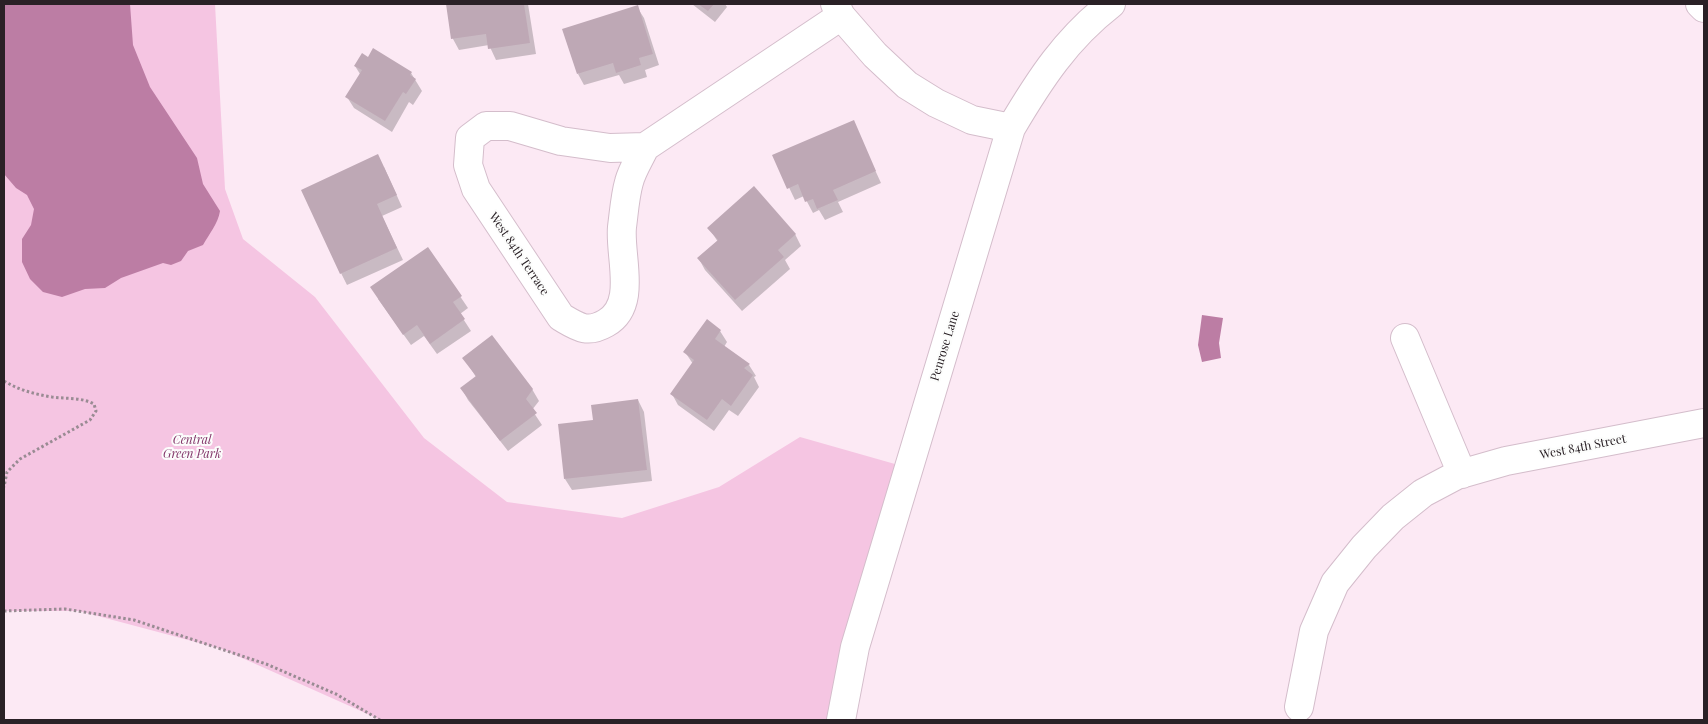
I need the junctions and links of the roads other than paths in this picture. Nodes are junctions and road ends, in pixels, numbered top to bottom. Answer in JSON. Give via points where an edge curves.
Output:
{"nodes":[{"id":1,"x":1111,"y":4,"type":"edge"},
{"id":2,"x":1700,"y":4,"type":"edge"},
{"id":3,"x":1704,"y":8,"type":"edge"},
{"id":4,"x":838,"y":10,"type":"edge"},
{"id":5,"x":1011,"y":128,"type":"junction"},
{"id":6,"x":645,"y":147,"type":"junction"},
{"id":7,"x":1405,"y":338,"type":"dead end"},
{"id":8,"x":1704,"y":423,"type":"edge"},
{"id":9,"x":1462,"y":474,"type":"junction"},
{"id":10,"x":1299,"y":707,"type":"dead end"},
{"id":11,"x":842,"y":720,"type":"edge"}],
"edges":[{"from":1,"to":5,"type":"street","name":"Penrose Lane","via":[[1089,21],[1058,55]]},
{"from":2,"to":3,"type":"street"},
{"from":4,"to":5,"type":"street","via":[[875,55],[907,85],[936,104],[972,120]]},
{"from":4,"to":6,"type":"street"},
{"from":5,"to":11,"type":"street","name":"Penrose Lane","via":[[856,647]]},
{"from":6,"to":6,"type":"street","name":"West 84th Terrace","via":[[610,148],[561,141],[510,126],[486,126],[470,138],[468,166],[476,189],[561,316],[581,329],[599,328],[613,320],[623,301],[622,229],[629,181]]},
{"from":7,"to":9,"type":"street"},
{"from":8,"to":9,"type":"street","name":"West 84th Street","via":[[1506,462]]},
{"from":9,"to":10,"type":"street","name":"West 84th Street","via":[[1423,493],[1393,517],[1336,583],[1314,631]]}]}
